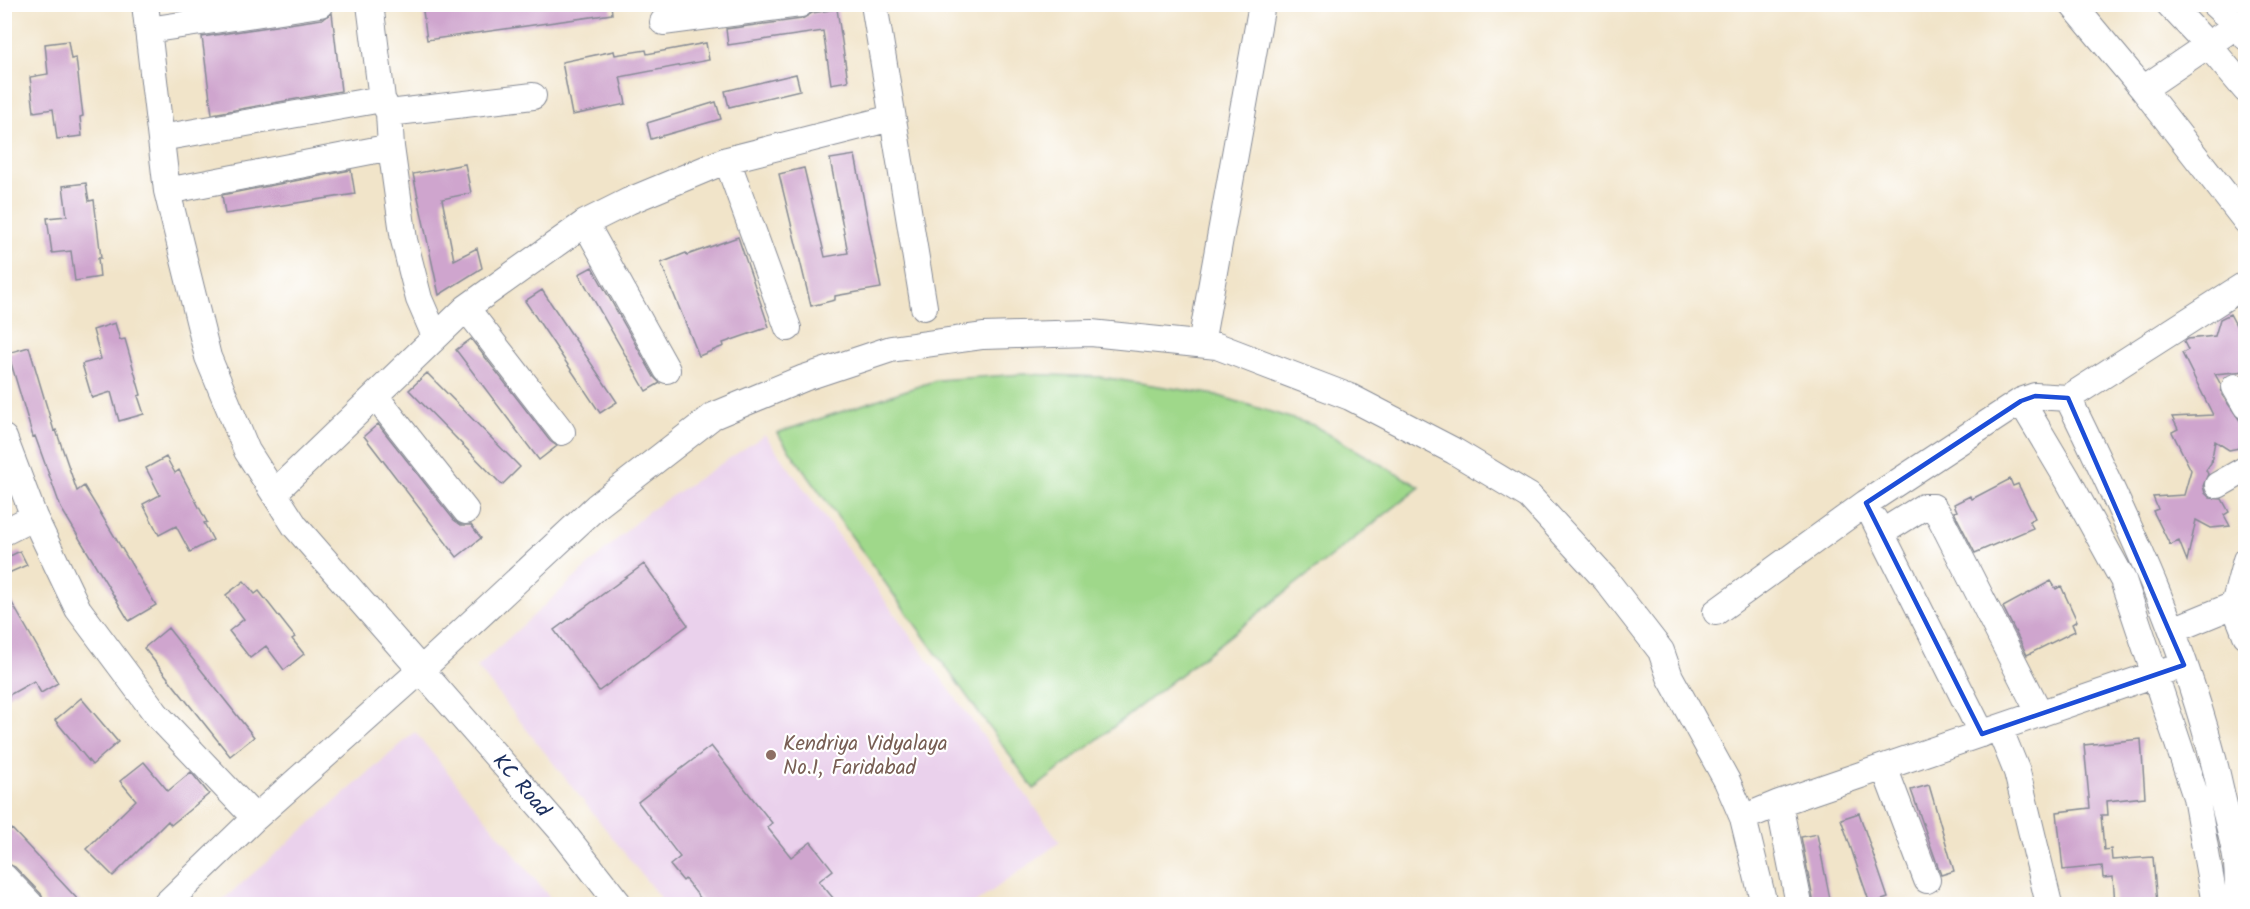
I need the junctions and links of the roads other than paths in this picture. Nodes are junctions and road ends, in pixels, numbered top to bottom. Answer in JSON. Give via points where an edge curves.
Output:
{"nodes":[{"id":1,"x":145,"y":4,"type":"edge"},
{"id":2,"x":320,"y":4,"type":"edge"},
{"id":3,"x":370,"y":4,"type":"edge"},
{"id":4,"x":800,"y":4,"type":"edge"},
{"id":5,"x":874,"y":4,"type":"edge"},
{"id":6,"x":1262,"y":4,"type":"edge"},
{"id":7,"x":2072,"y":4,"type":"edge"},
{"id":8,"x":2169,"y":4,"type":"edge"},
{"id":9,"x":2214,"y":4,"type":"edge"},
{"id":10,"x":725,"y":9,"type":"edge"},
{"id":11,"x":663,"y":22,"type":"dead end"},
{"id":12,"x":2243,"y":27,"type":"edge"},
{"id":13,"x":148,"y":30,"type":"junction"},
{"id":14,"x":2207,"y":44,"type":"junction"},
{"id":15,"x":2143,"y":88,"type":"junction"},
{"id":16,"x":2246,"y":90,"type":"edge"},
{"id":17,"x":533,"y":96,"type":"dead end"},
{"id":18,"x":386,"y":106,"type":"junction"},
{"id":19,"x":892,"y":118,"type":"junction"},
{"id":20,"x":161,"y":138,"type":"junction"},
{"id":21,"x":391,"y":147,"type":"junction"},
{"id":22,"x":727,"y":160,"type":"junction"},
{"id":23,"x":167,"y":191,"type":"junction"},
{"id":24,"x":2246,"y":221,"type":"edge"},
{"id":25,"x":585,"y":223,"type":"junction"},
{"id":26,"x":2246,"y":284,"type":"edge"},
{"id":27,"x":924,"y":307,"type":"dead end"},
{"id":28,"x":465,"y":308,"type":"junction"},
{"id":29,"x":788,"y":328,"type":"dead end"},
{"id":30,"x":435,"y":336,"type":"junction"},
{"id":31,"x":1202,"y":344,"type":"junction"},
{"id":32,"x":667,"y":370,"type":"dead end"},
{"id":33,"x":375,"y":396,"type":"junction"},
{"id":34,"x":2068,"y":398,"type":"junction"},
{"id":35,"x":2021,"y":401,"type":"junction"},
{"id":36,"x":562,"y":432,"type":"dead end"},
{"id":37,"x":4,"y":438,"type":"edge"},
{"id":38,"x":2246,"y":469,"type":"edge"},
{"id":39,"x":2218,"y":485,"type":"dead end"},
{"id":40,"x":274,"y":493,"type":"junction"},
{"id":41,"x":1866,"y":503,"type":"junction"},
{"id":42,"x":466,"y":511,"type":"dead end"},
{"id":43,"x":34,"y":517,"type":"junction"},
{"id":44,"x":4,"y":532,"type":"edge"},
{"id":45,"x":1881,"y":533,"type":"junction"},
{"id":46,"x":2246,"y":560,"type":"edge"},
{"id":47,"x":2234,"y":605,"type":"junction"},
{"id":48,"x":1716,"y":612,"type":"dead end"},
{"id":49,"x":2173,"y":630,"type":"junction"},
{"id":50,"x":2246,"y":635,"type":"edge"},
{"id":51,"x":2184,"y":665,"type":"junction"},
{"id":52,"x":421,"y":670,"type":"junction"},
{"id":53,"x":2155,"y":674,"type":"junction"},
{"id":54,"x":2040,"y":714,"type":"junction"},
{"id":55,"x":1990,"y":730,"type":"junction"},
{"id":56,"x":1884,"y":767,"type":"junction"},
{"id":57,"x":1779,"y":803,"type":"junction"},
{"id":58,"x":255,"y":818,"type":"junction"},
{"id":59,"x":1743,"y":818,"type":"junction"},
{"id":60,"x":2237,"y":823,"type":"edge"},
{"id":61,"x":4,"y":877,"type":"edge"},
{"id":62,"x":1927,"y":880,"type":"dead end"},
{"id":63,"x":30,"y":904,"type":"edge"},
{"id":64,"x":166,"y":904,"type":"edge"},
{"id":65,"x":619,"y":904,"type":"edge"},
{"id":66,"x":1764,"y":904,"type":"edge"},
{"id":67,"x":1799,"y":904,"type":"edge"},
{"id":68,"x":2049,"y":904,"type":"edge"},
{"id":69,"x":2215,"y":904,"type":"edge"},
{"id":70,"x":2239,"y":904,"type":"edge"}],
"edges":[{"from":1,"to":13,"type":"street","name":"KC Road"},
{"from":2,"to":13,"type":"street"},
{"from":3,"to":18,"type":"street"},
{"from":4,"to":10,"type":"street"},
{"from":5,"to":19,"type":"street"},
{"from":6,"to":31,"type":"street"},
{"from":7,"to":15,"type":"street"},
{"from":8,"to":14,"type":"street"},
{"from":9,"to":12,"type":"street"},
{"from":10,"to":11,"type":"street"},
{"from":12,"to":14,"type":"street"},
{"from":13,"to":20,"type":"street","name":"KC Road"},
{"from":14,"to":15,"type":"street"},
{"from":14,"to":16,"type":"street"},
{"from":15,"to":24,"type":"street"},
{"from":17,"to":18,"type":"street"},
{"from":18,"to":20,"type":"street"},
{"from":18,"to":21,"type":"street"},
{"from":19,"to":22,"type":"street"},
{"from":19,"to":27,"type":"street"},
{"from":20,"to":23,"type":"street","name":"KC Road"},
{"from":21,"to":23,"type":"street"},
{"from":21,"to":30,"type":"street","via":[[404,240],[419,299]]},
{"from":22,"to":25,"type":"street"},
{"from":22,"to":29,"type":"street"},
{"from":23,"to":40,"type":"street","name":"KC Road","via":[[208,357],[247,451]]},
{"from":25,"to":28,"type":"street"},
{"from":25,"to":32,"type":"street"},
{"from":26,"to":34,"type":"street"},
{"from":28,"to":30,"type":"street"},
{"from":28,"to":36,"type":"street"},
{"from":30,"to":33,"type":"street"},
{"from":31,"to":52,"type":"street","via":[[1090,333],[983,336],[891,349],[804,378],[712,416],[597,506]]},
{"from":31,"to":59,"type":"street","via":[[1217,346],[1350,397],[1454,451],[1529,496],[1605,580],[1661,651],[1670,677]]},
{"from":33,"to":40,"type":"street"},
{"from":33,"to":42,"type":"street"},
{"from":34,"to":35,"type":"street","via":[[2035,396]]},
{"from":34,"to":49,"type":"street"},
{"from":35,"to":41,"type":"street"},
{"from":35,"to":53,"type":"street","via":[[2123,580]]},
{"from":37,"to":43,"type":"street"},
{"from":38,"to":39,"type":"street"},
{"from":40,"to":52,"type":"street","name":"KC Road","via":[[295,526]]},
{"from":41,"to":45,"type":"street"},
{"from":41,"to":48,"type":"street"},
{"from":43,"to":44,"type":"street"},
{"from":43,"to":58,"type":"street","via":[[78,609],[157,715]]},
{"from":45,"to":54,"type":"street","via":[[1923,507],[1933,507]]},
{"from":45,"to":55,"type":"street"},
{"from":46,"to":47,"type":"street"},
{"from":47,"to":49,"type":"street"},
{"from":47,"to":50,"type":"street"},
{"from":49,"to":51,"type":"street"},
{"from":51,"to":53,"type":"street"},
{"from":51,"to":60,"type":"street"},
{"from":52,"to":58,"type":"street"},
{"from":52,"to":65,"type":"street","name":"KC Road","via":[[561,830]]},
{"from":53,"to":54,"type":"street"},
{"from":53,"to":69,"type":"street","via":[[2196,797]]},
{"from":54,"to":55,"type":"street"},
{"from":55,"to":56,"type":"street"},
{"from":55,"to":68,"type":"street","via":[[2017,772]]},
{"from":56,"to":57,"type":"street"},
{"from":56,"to":62,"type":"street"},
{"from":57,"to":59,"type":"street"},
{"from":57,"to":67,"type":"street"},
{"from":58,"to":64,"type":"street"},
{"from":59,"to":66,"type":"street"},
{"from":60,"to":70,"type":"street"},
{"from":61,"to":63,"type":"street"}]}
